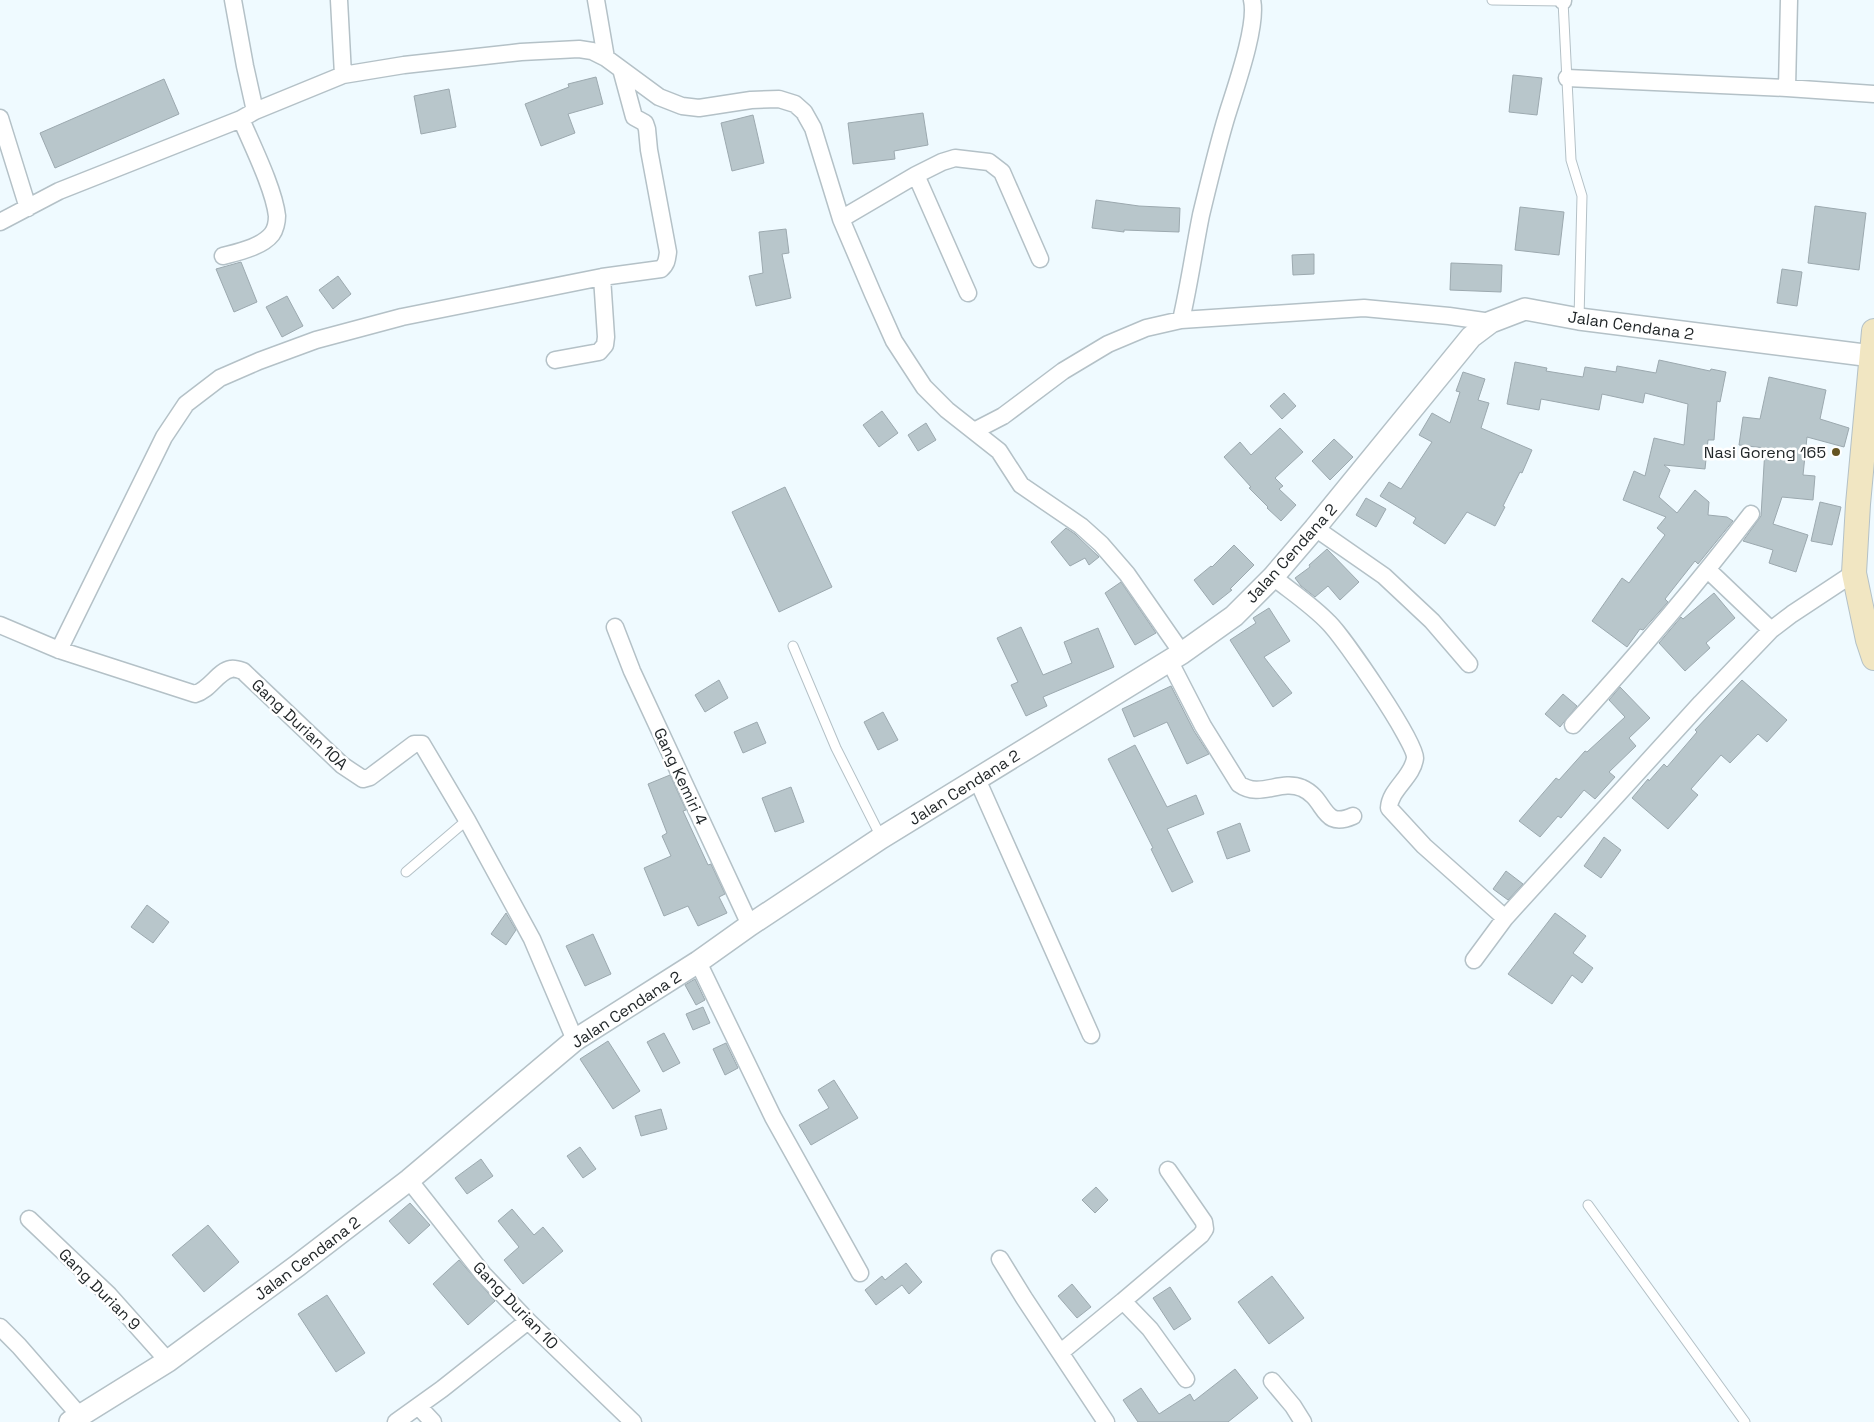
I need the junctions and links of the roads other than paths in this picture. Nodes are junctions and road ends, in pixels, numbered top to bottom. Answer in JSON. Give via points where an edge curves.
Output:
{"nodes":[{"id":1,"x":233,"y":0,"type":"edge"},
{"id":2,"x":339,"y":0,"type":"edge"},
{"id":3,"x":596,"y":0,"type":"edge"},
{"id":4,"x":1252,"y":0,"type":"edge"},
{"id":5,"x":1492,"y":0,"type":"edge"},
{"id":6,"x":1789,"y":0,"type":"edge"},
{"id":7,"x":1563,"y":1,"type":"edge"},
{"id":8,"x":606,"y":58,"type":"junction"},
{"id":9,"x":621,"y":69,"type":"junction"},
{"id":10,"x":343,"y":75,"type":"junction"},
{"id":11,"x":1567,"y":78,"type":"junction"},
{"id":12,"x":1787,"y":88,"type":"junction"},
{"id":13,"x":1874,"y":94,"type":"edge"},
{"id":14,"x":248,"y":115,"type":"junction"},
{"id":15,"x":0,"y":118,"type":"edge"},
{"id":16,"x":916,"y":175,"type":"junction"},
{"id":17,"x":28,"y":208,"type":"junction"},
{"id":18,"x":842,"y":219,"type":"junction"},
{"id":19,"x":0,"y":222,"type":"edge"},
{"id":20,"x":223,"y":256,"type":"dead end"},
{"id":21,"x":1040,"y":259,"type":"dead end"},
{"id":22,"x":602,"y":278,"type":"junction"},
{"id":23,"x":968,"y":293,"type":"dead end"},
{"id":24,"x":1579,"y":319,"type":"junction"},
{"id":25,"x":1181,"y":320,"type":"junction"},
{"id":26,"x":1491,"y":322,"type":"junction"},
{"id":27,"x":1874,"y":331,"type":"edge"},
{"id":28,"x":554,"y":360,"type":"dead end"},
{"id":29,"x":1872,"y":366,"type":"edge"},
{"id":30,"x":974,"y":431,"type":"junction"},
{"id":31,"x":1751,"y":514,"type":"dead end"},
{"id":32,"x":1315,"y":528,"type":"junction"},
{"id":33,"x":1708,"y":570,"type":"junction"},
{"id":34,"x":1854,"y":573,"type":"junction"},
{"id":35,"x":1273,"y":577,"type":"junction"},
{"id":36,"x":0,"y":625,"type":"edge"},
{"id":37,"x":615,"y":627,"type":"dead end"},
{"id":38,"x":1771,"y":630,"type":"junction"},
{"id":39,"x":793,"y":646,"type":"dead end"},
{"id":40,"x":59,"y":650,"type":"junction"},
{"id":41,"x":1176,"y":656,"type":"junction"},
{"id":42,"x":1874,"y":658,"type":"edge"},
{"id":43,"x":1469,"y":664,"type":"dead end"},
{"id":44,"x":1573,"y":725,"type":"dead end"},
{"id":45,"x":977,"y":779,"type":"junction"},
{"id":46,"x":1353,"y":816,"type":"dead end"},
{"id":47,"x":467,"y":820,"type":"junction"},
{"id":48,"x":881,"y":838,"type":"junction"},
{"id":49,"x":406,"y":872,"type":"dead end"},
{"id":50,"x":1505,"y":918,"type":"junction"},
{"id":51,"x":750,"y":925,"type":"junction"},
{"id":52,"x":1474,"y":960,"type":"dead end"},
{"id":53,"x":698,"y":962,"type":"junction"},
{"id":54,"x":1091,"y":1035,"type":"dead end"},
{"id":55,"x":575,"y":1040,"type":"junction"},
{"id":56,"x":1168,"y":1170,"type":"dead end"},
{"id":57,"x":409,"y":1180,"type":"junction"},
{"id":58,"x":1588,"y":1205,"type":"dead end"},
{"id":59,"x":29,"y":1219,"type":"dead end"},
{"id":60,"x":1000,"y":1259,"type":"dead end"},
{"id":61,"x":860,"y":1273,"type":"dead end"},
{"id":62,"x":1123,"y":1301,"type":"junction"},
{"id":63,"x":528,"y":1321,"type":"junction"},
{"id":64,"x":0,"y":1327,"type":"edge"},
{"id":65,"x":1061,"y":1352,"type":"junction"},
{"id":66,"x":168,"y":1361,"type":"junction"},
{"id":67,"x":1186,"y":1379,"type":"dead end"},
{"id":68,"x":1272,"y":1381,"type":"dead end"},
{"id":69,"x":419,"y":1406,"type":"junction"},
{"id":70,"x":75,"y":1419,"type":"edge"},
{"id":71,"x":396,"y":1422,"type":"edge"},
{"id":72,"x":433,"y":1422,"type":"edge"},
{"id":73,"x":633,"y":1422,"type":"edge"},
{"id":74,"x":1106,"y":1422,"type":"edge"},
{"id":75,"x":1304,"y":1422,"type":"edge"},
{"id":76,"x":1745,"y":1422,"type":"edge"}],
"edges":[{"from":1,"to":14,"type":"street"},
{"from":2,"to":10,"type":"street"},
{"from":3,"to":8,"type":"street"},
{"from":4,"to":25,"type":"street","via":[[1245,55],[1201,216]]},
{"from":5,"to":7,"type":"lane"},
{"from":6,"to":12,"type":"street"},
{"from":7,"to":11,"type":"lane"},
{"from":8,"to":9,"type":"street"},
{"from":8,"to":10,"type":"street","via":[[579,49],[521,52]]},
{"from":9,"to":18,"type":"street","via":[[659,96],[682,106],[699,108],[779,99],[795,104],[813,128]]},
{"from":9,"to":22,"type":"street","via":[[634,117],[645,123],[647,129],[668,252],[666,265],[660,269]]},
{"from":10,"to":14,"type":"street"},
{"from":11,"to":12,"type":"street"},
{"from":11,"to":24,"type":"lane","via":[[1571,160],[1582,196]]},
{"from":12,"to":13,"type":"street"},
{"from":14,"to":17,"type":"street","via":[[59,191]]},
{"from":14,"to":20,"type":"street","via":[[272,196],[276,225],[272,235],[250,249]]},
{"from":15,"to":17,"type":"street"},
{"from":16,"to":18,"type":"street"},
{"from":16,"to":21,"type":"street","via":[[955,158],[989,162],[1002,172]]},
{"from":16,"to":23,"type":"street"},
{"from":17,"to":19,"type":"street"},
{"from":18,"to":30,"type":"street","via":[[894,341],[924,387]]},
{"from":22,"to":28,"type":"street","via":[[605,345],[599,352]]},
{"from":22,"to":40,"type":"street","via":[[402,317],[316,340],[220,378],[186,404],[164,437]]},
{"from":24,"to":26,"type":"street","name":"Jalan Cendana 2","via":[[1525,308]]},
{"from":24,"to":29,"type":"street","name":"Jalan Cendana 2"},
{"from":25,"to":26,"type":"street","via":[[1364,308]]},
{"from":25,"to":30,"type":"street","via":[[1146,328],[1108,344],[1064,371],[1003,416]]},
{"from":26,"to":32,"type":"street","name":"Jalan Cendana 2","via":[[1471,337]]},
{"from":27,"to":29,"type":"main road"},
{"from":29,"to":34,"type":"main road"},
{"from":30,"to":41,"type":"street","via":[[999,451],[1021,485],[1081,526],[1101,544],[1127,574]]},
{"from":31,"to":33,"type":"street"},
{"from":32,"to":35,"type":"street","name":"Jalan Cendana 2"},
{"from":32,"to":43,"type":"street","via":[[1384,576],[1432,621]]},
{"from":33,"to":38,"type":"street"},
{"from":33,"to":44,"type":"street"},
{"from":34,"to":38,"type":"street"},
{"from":34,"to":42,"type":"main road"},
{"from":35,"to":41,"type":"street","name":"Jalan Cendana 2","via":[[1234,616]]},
{"from":35,"to":50,"type":"street","via":[[1328,622],[1340,636],[1410,742],[1415,759],[1389,808],[1424,846]]},
{"from":36,"to":40,"type":"street"},
{"from":37,"to":51,"type":"street","name":"Gang Kemiri 4","via":[[636,680]]},
{"from":38,"to":50,"type":"street"},
{"from":39,"to":48,"type":"lane","via":[[836,748]]},
{"from":40,"to":47,"type":"street","name":"Gang Durian 10A","via":[[195,694],[203,692],[231,669],[243,671],[342,764],[363,779],[370,778],[414,744],[422,744]]},
{"from":41,"to":45,"type":"street","name":"Jalan Cendana 2"},
{"from":41,"to":46,"type":"street","via":[[1203,726],[1239,784],[1255,791],[1290,785],[1302,788],[1312,794],[1334,820]]},
{"from":45,"to":48,"type":"street","name":"Jalan Cendana 2"},
{"from":45,"to":54,"type":"street"},
{"from":47,"to":49,"type":"lane"},
{"from":47,"to":55,"type":"street","name":"Gang Durian 10A","via":[[532,939]]},
{"from":48,"to":51,"type":"street","name":"Jalan Cendana 2"},
{"from":50,"to":52,"type":"street"},
{"from":51,"to":53,"type":"street","name":"Jalan Cendana 2"},
{"from":53,"to":55,"type":"street","name":"Jalan Cendana 2"},
{"from":53,"to":61,"type":"street","via":[[773,1117]]},
{"from":55,"to":57,"type":"street","name":"Jalan Cendana 2"},
{"from":56,"to":62,"type":"street","via":[[1205,1228],[1201,1235]]},
{"from":57,"to":63,"type":"street","name":"Gang Durian 10","via":[[483,1274]]},
{"from":57,"to":66,"type":"street","name":"Jalan Cendana 2"},
{"from":58,"to":76,"type":"lane"},
{"from":59,"to":66,"type":"street","name":"Gang Durian 9","via":[[109,1296]]},
{"from":60,"to":65,"type":"street"},
{"from":62,"to":65,"type":"street"},
{"from":62,"to":67,"type":"street","via":[[1150,1329]]},
{"from":63,"to":69,"type":"street"},
{"from":63,"to":73,"type":"street","name":"Gang Durian 10"},
{"from":64,"to":70,"type":"street","via":[[19,1346]]},
{"from":65,"to":74,"type":"street"},
{"from":66,"to":70,"type":"street","name":"Jalan Cendana 2"},
{"from":68,"to":75,"type":"street"},
{"from":69,"to":71,"type":"street"},
{"from":69,"to":72,"type":"street"}]}
